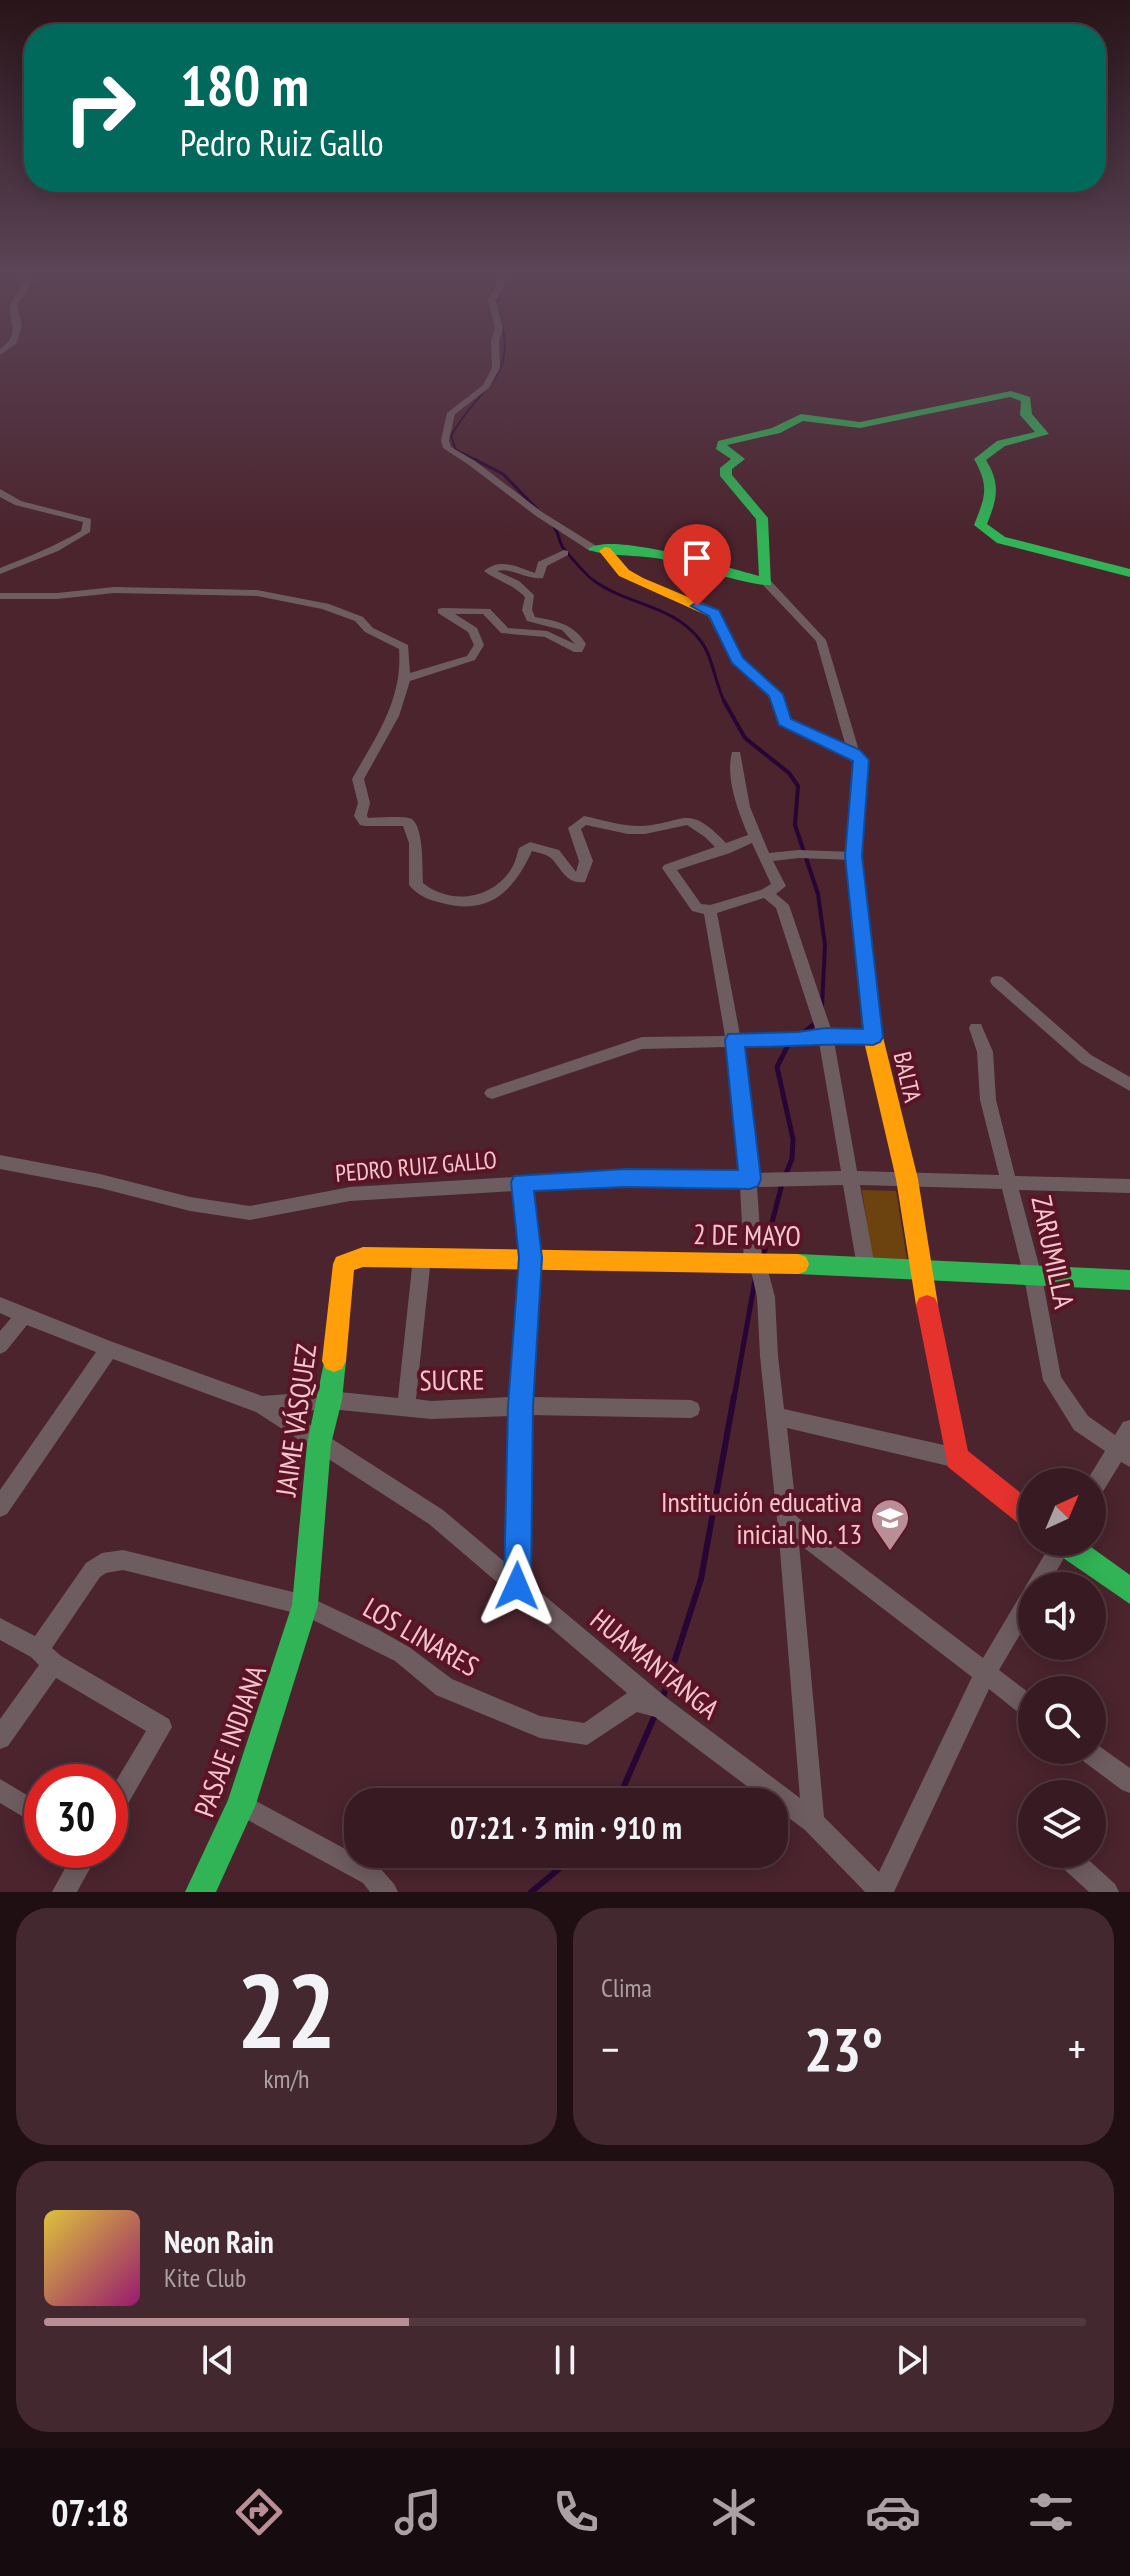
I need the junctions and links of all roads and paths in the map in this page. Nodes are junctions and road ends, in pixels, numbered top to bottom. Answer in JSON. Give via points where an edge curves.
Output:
{"nodes":[{"id":1,"x":496,"y":359,"type":"edge"},
{"id":2,"x":0,"y":492,"type":"edge"},
{"id":3,"x":601,"y":550,"type":"junction"},
{"id":4,"x":564,"y":553,"type":"dead end"},
{"id":5,"x":0,"y":571,"type":"edge"},
{"id":6,"x":1130,"y":573,"type":"edge"},
{"id":7,"x":766,"y":582,"type":"junction"},
{"id":8,"x":0,"y":596,"type":"edge"},
{"id":9,"x":404,"y":679,"type":"junction"},
{"id":10,"x":854,"y":754,"type":"junction"},
{"id":11,"x":736,"y":755,"type":"dead end"},
{"id":12,"x":753,"y":838,"type":"junction"},
{"id":13,"x":725,"y":850,"type":"junction"},
{"id":14,"x":854,"y":856,"type":"junction"},
{"id":15,"x":765,"y":858,"type":"junction"},
{"id":16,"x":766,"y":893,"type":"junction"},
{"id":17,"x":710,"y":910,"type":"junction"},
{"id":18,"x":997,"y":981,"type":"dead end"},
{"id":19,"x":976,"y":1028,"type":"dead end"},
{"id":20,"x":825,"y":1035,"type":"junction"},
{"id":21,"x":873,"y":1037,"type":"junction"},
{"id":22,"x":735,"y":1040,"type":"junction"},
{"id":23,"x":1130,"y":1085,"type":"edge"},
{"id":24,"x":492,"y":1093,"type":"dead end"},
{"id":25,"x":0,"y":1162,"type":"edge"},
{"id":26,"x":852,"y":1178,"type":"junction"},
{"id":27,"x":750,"y":1179,"type":"junction"},
{"id":28,"x":907,"y":1179,"type":"junction"},
{"id":29,"x":522,"y":1182,"type":"junction"},
{"id":30,"x":1011,"y":1184,"type":"junction"},
{"id":31,"x":1130,"y":1186,"type":"edge"},
{"id":32,"x":363,"y":1257,"type":"joint"},
{"id":33,"x":422,"y":1258,"type":"junction"},
{"id":34,"x":530,"y":1258,"type":"junction"},
{"id":35,"x":756,"y":1265,"type":"junction"},
{"id":36,"x":866,"y":1267,"type":"junction"},
{"id":37,"x":920,"y":1269,"type":"junction"},
{"id":38,"x":1033,"y":1277,"type":"junction"},
{"id":39,"x":1130,"y":1280,"type":"edge"},
{"id":40,"x":0,"y":1305,"type":"edge"},
{"id":41,"x":24,"y":1315,"type":"junction"},
{"id":42,"x":0,"y":1345,"type":"edge"},
{"id":43,"x":109,"y":1349,"type":"junction"},
{"id":44,"x":330,"y":1400,"type":"junction"},
{"id":45,"x":262,"y":1405,"type":"junction"},
{"id":46,"x":520,"y":1406,"type":"junction"},
{"id":47,"x":406,"y":1408,"type":"junction"},
{"id":48,"x":691,"y":1409,"type":"dead end"},
{"id":49,"x":778,"y":1417,"type":"junction"},
{"id":50,"x":1130,"y":1429,"type":"edge"},
{"id":51,"x":319,"y":1444,"type":"junction"},
{"id":52,"x":1123,"y":1452,"type":"edge"},
{"id":53,"x":957,"y":1458,"type":"junction"},
{"id":54,"x":1106,"y":1473,"type":"edge"},
{"id":55,"x":0,"y":1507,"type":"edge"},
{"id":56,"x":1018,"y":1507,"type":"edge"},
{"id":57,"x":790,"y":1524,"type":"junction"},
{"id":58,"x":1082,"y":1556,"type":"edge"},
{"id":59,"x":517,"y":1586,"type":"junction"},
{"id":60,"x":1130,"y":1591,"type":"edge"},
{"id":61,"x":305,"y":1605,"type":"junction"},
{"id":62,"x":1018,"y":1618,"type":"edge"},
{"id":63,"x":0,"y":1628,"type":"edge"},
{"id":64,"x":45,"y":1657,"type":"junction"},
{"id":65,"x":985,"y":1674,"type":"junction"},
{"id":66,"x":1018,"y":1699,"type":"edge"},
{"id":67,"x":660,"y":1707,"type":"junction"},
{"id":68,"x":0,"y":1738,"type":"edge"},
{"id":69,"x":1106,"y":1764,"type":"edge"},
{"id":70,"x":1130,"y":1782,"type":"edge"},
{"id":71,"x":128,"y":1783,"type":"edge"},
{"id":72,"x":0,"y":1790,"type":"edge"},
{"id":73,"x":241,"y":1804,"type":"junction"},
{"id":74,"x":24,"y":1805,"type":"edge"},
{"id":75,"x":813,"y":1822,"type":"junction"},
{"id":76,"x":78,"y":1868,"type":"edge"},
{"id":77,"x":1080,"y":1868,"type":"edge"},
{"id":78,"x":64,"y":1892,"type":"edge"},
{"id":79,"x":200,"y":1892,"type":"edge"},
{"id":80,"x":386,"y":1892,"type":"edge"},
{"id":81,"x":882,"y":1892,"type":"edge"},
{"id":82,"x":1107,"y":1892,"type":"edge"}],
"edges":[{"from":1,"to":3,"type":"street","via":[[486,386],[451,413],[447,448],[567,533]]},
{"from":2,"to":5,"type":"street","via":[[11,502],[88,521],[85,532],[73,540]]},
{"from":3,"to":7,"type":"street","via":[[652,554]]},
{"from":3,"to":10,"type":"street","via":[[620,570],[714,613],[737,660],[775,694],[785,722]]},
{"from":4,"to":9,"type":"street","via":[[542,564],[539,576],[507,565],[489,571],[523,587],[530,597],[531,619],[575,631],[578,650],[547,634],[505,631],[486,611],[452,609],[442,611],[473,630],[479,645],[471,658]]},
{"from":6,"to":7,"type":"street","via":[[1001,540],[980,525],[994,488],[980,459],[986,450],[1043,434],[1027,422],[1024,396],[1011,394],[860,425],[801,417],[776,431],[722,443],[723,451],[739,459],[724,470],[726,476],[762,518]]},
{"from":7,"to":10,"type":"street","via":[[821,640]]},
{"from":8,"to":9,"type":"street","via":[[114,590],[257,593],[300,600],[359,619],[369,630],[404,647]]},
{"from":9,"to":13,"type":"street","via":[[398,707],[357,787],[364,803],[362,820],[408,822],[420,889],[434,896],[479,901],[517,873],[530,846],[554,853],[569,874],[580,879],[586,861],[574,828],[584,820],[629,831],[683,818],[709,831]]},
{"from":10,"to":14,"type":"street","name":"BALTA","via":[[861,760]]},
{"from":11,"to":12,"type":"street","via":[[736,781]]},
{"from":12,"to":13,"type":"street"},
{"from":12,"to":15,"type":"street"},
{"from":13,"to":17,"type":"street","via":[[669,868],[697,908]]},
{"from":14,"to":15,"type":"street"},
{"from":14,"to":21,"type":"street","name":"BALTA"},
{"from":15,"to":16,"type":"street","via":[[779,886]]},
{"from":16,"to":17,"type":"street"},
{"from":16,"to":20,"type":"street","via":[[782,905]]},
{"from":17,"to":22,"type":"street"},
{"from":18,"to":23,"type":"street","via":[[1086,1059]]},
{"from":19,"to":30,"type":"street","name":"ZARUMILLA","via":[[985,1052],[988,1100]]},
{"from":20,"to":21,"type":"street"},
{"from":20,"to":22,"type":"street"},
{"from":20,"to":26,"type":"street"},
{"from":21,"to":28,"type":"street","name":"BALTA"},
{"from":22,"to":24,"type":"street","via":[[642,1043]]},
{"from":22,"to":27,"type":"street"},
{"from":25,"to":29,"type":"street","name":"PEDRO RUIZ GALLO","via":[[250,1213],[350,1194]]},
{"from":26,"to":27,"type":"street","name":"PEDRO RUIZ GALLO"},
{"from":26,"to":28,"type":"street","name":"PEDRO RUIZ GALLO"},
{"from":26,"to":36,"type":"street"},
{"from":27,"to":29,"type":"street","name":"PEDRO RUIZ GALLO"},
{"from":27,"to":35,"type":"street"},
{"from":28,"to":30,"type":"street","name":"PEDRO RUIZ GALLO"},
{"from":28,"to":37,"type":"street","name":"BALTA"},
{"from":29,"to":34,"type":"street"},
{"from":30,"to":31,"type":"street","name":"PEDRO RUIZ GALLO"},
{"from":30,"to":38,"type":"street","name":"ZARUMILLA"},
{"from":32,"to":33,"type":"street","name":"2 DE MAYO"},
{"from":32,"to":44,"type":"street","name":"JAIME VÁSQUEZ","via":[[344,1264]]},
{"from":33,"to":34,"type":"street","name":"2 DE MAYO"},
{"from":33,"to":47,"type":"street"},
{"from":34,"to":35,"type":"street","name":"2 DE MAYO"},
{"from":34,"to":46,"type":"street"},
{"from":35,"to":36,"type":"street","name":"2 DE MAYO"},
{"from":35,"to":49,"type":"street","via":[[764,1278]]},
{"from":36,"to":37,"type":"street","name":"2 DE MAYO"},
{"from":37,"to":38,"type":"street","name":"2 DE MAYO"},
{"from":37,"to":53,"type":"street","name":"BALTA"},
{"from":38,"to":39,"type":"street","name":"2 DE MAYO"},
{"from":38,"to":52,"type":"street","name":"ZARUMILLA","via":[[1052,1380],[1081,1423]]},
{"from":40,"to":41,"type":"street","name":"HUAMANTANGA"},
{"from":41,"to":42,"type":"street"},
{"from":41,"to":43,"type":"street","name":"HUAMANTANGA"},
{"from":43,"to":45,"type":"street","name":"HUAMANTANGA"},
{"from":43,"to":55,"type":"street"},
{"from":44,"to":45,"type":"street","name":"SUCRE"},
{"from":44,"to":47,"type":"street","name":"SUCRE"},
{"from":44,"to":51,"type":"street","name":"JAIME VÁSQUEZ"},
{"from":45,"to":51,"type":"street","name":"HUAMANTANGA"},
{"from":46,"to":47,"type":"street","name":"SUCRE"},
{"from":46,"to":48,"type":"street","name":"SUCRE"},
{"from":46,"to":59,"type":"street"},
{"from":49,"to":53,"type":"street"},
{"from":49,"to":57,"type":"street"},
{"from":50,"to":52,"type":"street"},
{"from":51,"to":59,"type":"street","name":"HUAMANTANGA","via":[[436,1517]]},
{"from":51,"to":61,"type":"street","name":"JAIME VÁSQUEZ"},
{"from":52,"to":54,"type":"street"},
{"from":53,"to":56,"type":"street"},
{"from":57,"to":65,"type":"street"},
{"from":57,"to":75,"type":"street"},
{"from":58,"to":60,"type":"street"},
{"from":59,"to":67,"type":"street","name":"HUAMANTANGA"},
{"from":61,"to":64,"type":"street","name":"LOS LINARES","via":[[123,1560],[102,1563],[93,1570]]},
{"from":61,"to":67,"type":"street","name":"LOS LINARES","via":[[402,1654],[444,1687],[540,1727],[587,1734],[635,1701]]},
{"from":61,"to":73,"type":"street","name":"PASAJE INDIANA"},
{"from":62,"to":65,"type":"street"},
{"from":63,"to":64,"type":"street"},
{"from":64,"to":68,"type":"street","name":"LOS LINARES"},
{"from":64,"to":71,"type":"street","via":[[161,1727]]},
{"from":65,"to":66,"type":"street"},
{"from":65,"to":81,"type":"street"},
{"from":67,"to":75,"type":"street","name":"HUAMANTANGA"},
{"from":69,"to":70,"type":"street"},
{"from":72,"to":74,"type":"street"},
{"from":73,"to":79,"type":"street","name":"PASAJE INDIANA"},
{"from":73,"to":80,"type":"street","via":[[371,1875]]},
{"from":75,"to":81,"type":"street","name":"HUAMANTANGA"},
{"from":76,"to":78,"type":"street"},
{"from":77,"to":82,"type":"street"}]}
